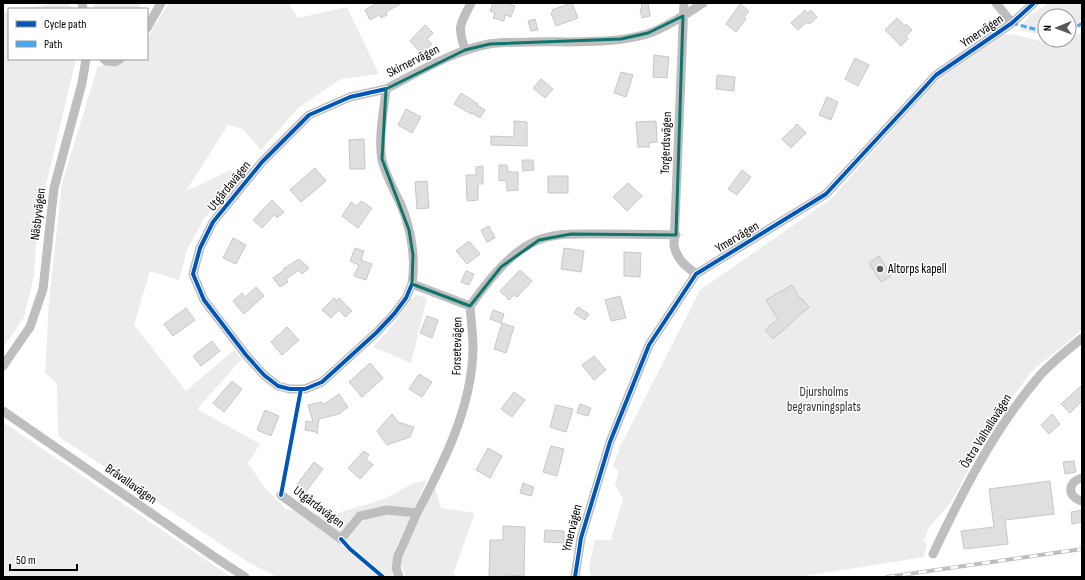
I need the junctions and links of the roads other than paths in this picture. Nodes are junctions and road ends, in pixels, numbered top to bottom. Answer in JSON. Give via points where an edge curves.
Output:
{"nodes":[{"id":1,"x":161,"y":3,"type":"edge"},
{"id":2,"x":471,"y":3,"type":"edge"},
{"id":3,"x":684,"y":3,"type":"edge"},
{"id":4,"x":703,"y":3,"type":"edge"},
{"id":5,"x":996,"y":3,"type":"edge"},
{"id":6,"x":1034,"y":3,"type":"edge"},
{"id":7,"x":683,"y":16,"type":"junction"},
{"id":8,"x":1012,"y":23,"type":"junction"},
{"id":9,"x":148,"y":26,"type":"edge"},
{"id":10,"x":465,"y":50,"type":"junction"},
{"id":11,"x":86,"y":60,"type":"edge"},
{"id":12,"x":105,"y":60,"type":"edge"},
{"id":13,"x":118,"y":60,"type":"edge"},
{"id":14,"x":386,"y":89,"type":"junction"},
{"id":15,"x":676,"y":235,"type":"junction"},
{"id":16,"x":696,"y":274,"type":"junction"},
{"id":17,"x":412,"y":284,"type":"junction"},
{"id":18,"x":470,"y":306,"type":"junction"},
{"id":19,"x":1082,"y":338,"type":"edge"},
{"id":20,"x":3,"y":366,"type":"edge"},
{"id":21,"x":3,"y":412,"type":"edge"},
{"id":22,"x":1082,"y":478,"type":"edge"},
{"id":23,"x":281,"y":494,"type":"dead end"},
{"id":24,"x":1082,"y":501,"type":"edge"},
{"id":25,"x":417,"y":513,"type":"junction"},
{"id":26,"x":933,"y":554,"type":"dead end"},
{"id":27,"x":246,"y":577,"type":"edge"},
{"id":28,"x":399,"y":577,"type":"edge"},
{"id":29,"x":575,"y":577,"type":"edge"}],
"edges":[{"from":1,"to":9,"type":"street"},
{"from":2,"to":10,"type":"street","via":[[460,28]]},
{"from":3,"to":7,"type":"street","name":"Torgerdsvägen"},
{"from":4,"to":7,"type":"street","name":"Skirnervägen"},
{"from":5,"to":8,"type":"street"},
{"from":6,"to":8,"type":"street","name":"Ymervägen"},
{"from":7,"to":10,"type":"street","name":"Skirnervägen","via":[[648,33],[621,39],[592,42],[511,42]]},
{"from":7,"to":15,"type":"street","name":"Torgerdsvägen"},
{"from":8,"to":16,"type":"street","name":"Ymervägen","via":[[936,75],[826,194]]},
{"from":10,"to":14,"type":"street","name":"Skirnervägen"},
{"from":11,"to":20,"type":"street","name":"Näsbyvägen","via":[[54,188],[43,289],[30,327]]},
{"from":12,"to":13,"type":"street"},
{"from":14,"to":17,"type":"street","name":"Skirnervägen","via":[[381,132],[382,159],[409,230],[414,273]]},
{"from":14,"to":17,"type":"street","name":"Utgårdavägen","via":[[350,97],[309,115],[262,162],[213,222],[200,248],[193,274],[204,300],[246,355],[278,386],[290,389],[305,389],[322,382],[376,334],[406,298]]},
{"from":15,"to":16,"type":"street","name":"Torgerdsvägen","via":[[674,246],[681,262]]},
{"from":15,"to":18,"type":"street","name":"Forsetevägen","via":[[571,234],[539,240],[528,245],[501,267]]},
{"from":16,"to":29,"type":"street","name":"Ymervägen","via":[[649,345],[610,442],[581,538]]},
{"from":17,"to":18,"type":"street"},
{"from":18,"to":25,"type":"street","name":"Forsetevägen","via":[[473,349],[464,408],[441,467]]},
{"from":19,"to":26,"type":"street","name":"Östra Valhallavägen","via":[[1038,377],[1004,422],[956,506]]},
{"from":21,"to":27,"type":"street","name":"Bråvallavägen"},
{"from":22,"to":24,"type":"street","via":[[1071,484],[1072,495]]},
{"from":23,"to":25,"type":"street","name":"Utgårdavägen","via":[[341,539],[360,516],[387,510]]},
{"from":25,"to":28,"type":"street","name":"Forsetevägen","via":[[398,556],[396,568]]}]}
